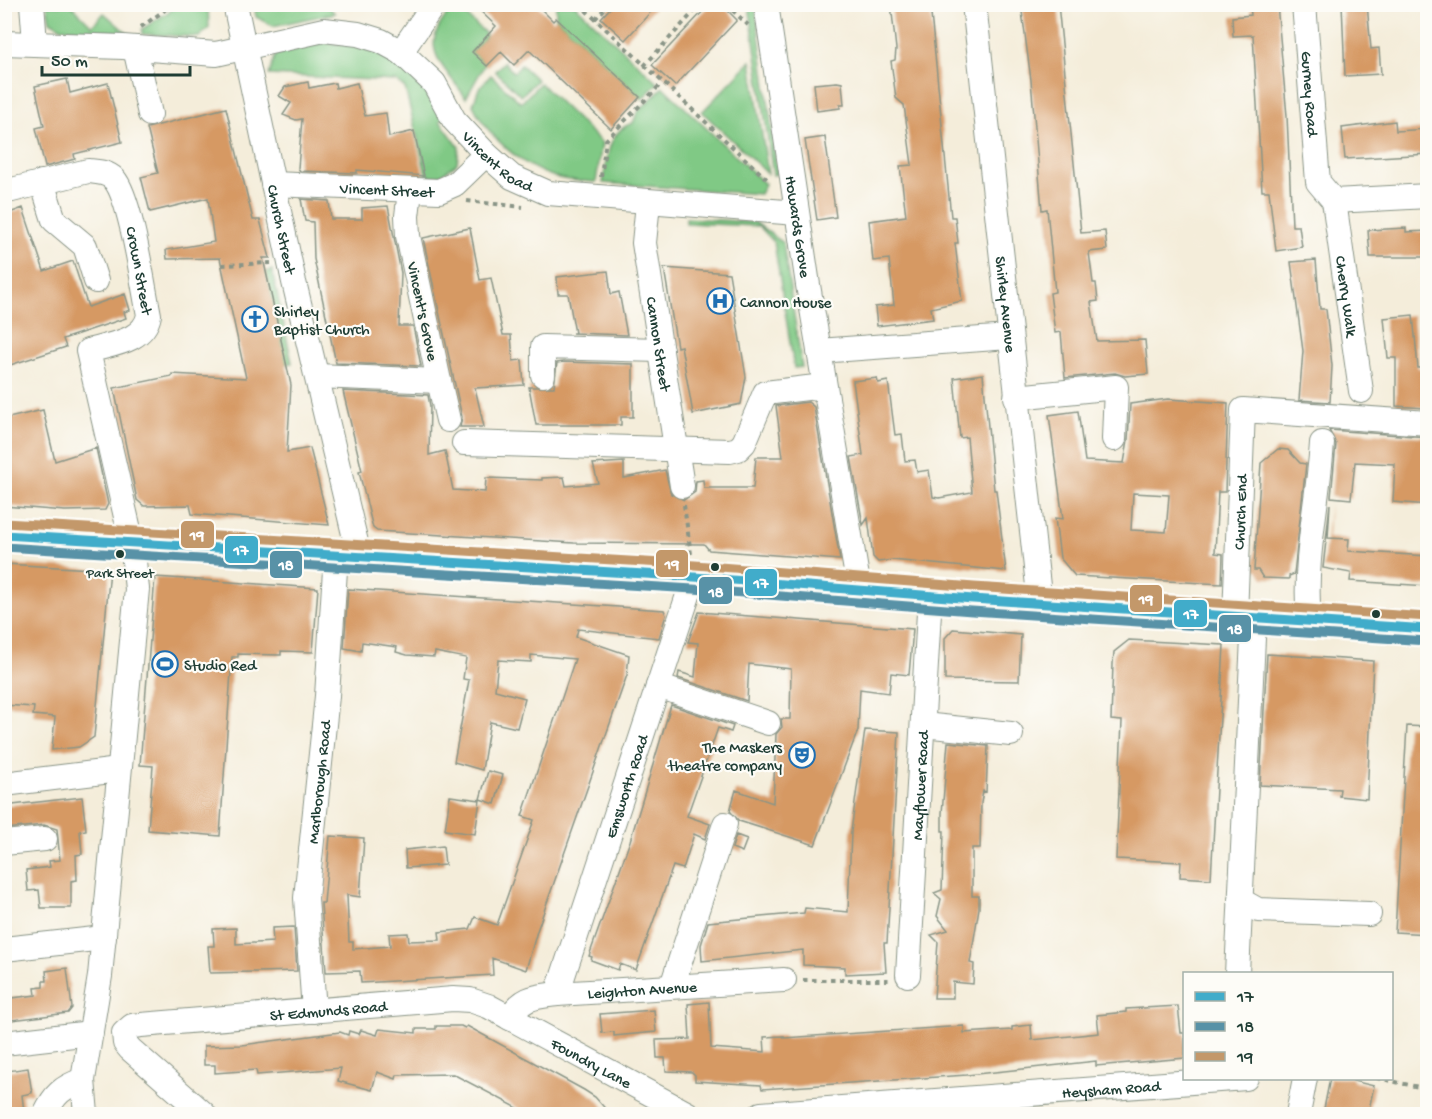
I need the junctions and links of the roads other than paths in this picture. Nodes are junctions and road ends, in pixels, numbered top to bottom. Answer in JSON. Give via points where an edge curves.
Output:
{"nodes":[{"id":1,"x":32,"y":4,"type":"edge"},
{"id":2,"x":434,"y":4,"type":"edge"},
{"id":3,"x":766,"y":4,"type":"edge"},
{"id":4,"x":974,"y":4,"type":"edge"},
{"id":5,"x":1304,"y":4,"type":"edge"},
{"id":6,"x":236,"y":6,"type":"edge"},
{"id":7,"x":4,"y":43,"type":"edge"},
{"id":8,"x":35,"y":43,"type":"junction"},
{"id":9,"x":135,"y":48,"type":"junction"},
{"id":10,"x":244,"y":48,"type":"junction"},
{"id":11,"x":401,"y":52,"type":"junction"},
{"id":12,"x":150,"y":114,"type":"dead end"},
{"id":13,"x":486,"y":154,"type":"junction"},
{"id":14,"x":42,"y":182,"type":"junction"},
{"id":15,"x":273,"y":184,"type":"junction"},
{"id":16,"x":410,"y":191,"type":"junction"},
{"id":17,"x":4,"y":192,"type":"edge"},
{"id":18,"x":1428,"y":196,"type":"edge"},
{"id":19,"x":1334,"y":201,"type":"junction"},
{"id":20,"x":648,"y":202,"type":"junction"},
{"id":21,"x":797,"y":213,"type":"junction"},
{"id":22,"x":96,"y":281,"type":"dead end"},
{"id":23,"x":1009,"y":337,"type":"junction"},
{"id":24,"x":661,"y":350,"type":"junction"},
{"id":25,"x":819,"y":351,"type":"junction"},
{"id":26,"x":543,"y":375,"type":"dead end"},
{"id":27,"x":317,"y":376,"type":"junction"},
{"id":28,"x":439,"y":381,"type":"junction"},
{"id":29,"x":824,"y":386,"type":"junction"},
{"id":30,"x":1360,"y":391,"type":"dead end"},
{"id":31,"x":1017,"y":397,"type":"junction"},
{"id":32,"x":448,"y":420,"type":"dead end"},
{"id":33,"x":1428,"y":423,"type":"edge"},
{"id":34,"x":1114,"y":439,"type":"dead end"},
{"id":35,"x":464,"y":443,"type":"dead end"},
{"id":36,"x":1322,"y":443,"type":"dead end"},
{"id":37,"x":677,"y":451,"type":"junction"},
{"id":38,"x":682,"y":486,"type":"road end"},
{"id":39,"x":4,"y":535,"type":"edge"},
{"id":40,"x":132,"y":543,"type":"junction"},
{"id":41,"x":347,"y":555,"type":"junction"},
{"id":42,"x":694,"y":577,"type":"junction"},
{"id":43,"x":859,"y":589,"type":"junction"},
{"id":44,"x":930,"y":596,"type":"junction"},
{"id":45,"x":1040,"y":604,"type":"junction"},
{"id":46,"x":1244,"y":617,"type":"junction"},
{"id":47,"x":1309,"y":621,"type":"junction"},
{"id":48,"x":1428,"y":629,"type":"edge"},
{"id":49,"x":658,"y":686,"type":"junction"},
{"id":50,"x":768,"y":723,"type":"dead end"},
{"id":51,"x":923,"y":725,"type":"junction"},
{"id":52,"x":1011,"y":734,"type":"dead end"},
{"id":53,"x":119,"y":770,"type":"junction"},
{"id":54,"x":4,"y":784,"type":"edge"},
{"id":55,"x":725,"y":824,"type":"dead end"},
{"id":56,"x":45,"y":839,"type":"dead end"},
{"id":57,"x":4,"y":843,"type":"edge"},
{"id":58,"x":1240,"y":900,"type":"junction"},
{"id":59,"x":1369,"y":914,"type":"dead end"},
{"id":60,"x":104,"y":938,"type":"junction"},
{"id":61,"x":4,"y":949,"type":"edge"},
{"id":62,"x":1237,"y":972,"type":"edge"},
{"id":63,"x":908,"y":975,"type":"road end"},
{"id":64,"x":784,"y":980,"type":"road end"},
{"id":65,"x":672,"y":986,"type":"junction"},
{"id":66,"x":557,"y":994,"type":"junction"},
{"id":67,"x":314,"y":1011,"type":"junction"},
{"id":68,"x":519,"y":1023,"type":"junction"},
{"id":69,"x":91,"y":1033,"type":"junction"},
{"id":70,"x":4,"y":1043,"type":"edge"},
{"id":71,"x":83,"y":1080,"type":"junction"},
{"id":72,"x":1222,"y":1080,"type":"edge"},
{"id":73,"x":1305,"y":1080,"type":"edge"},
{"id":74,"x":45,"y":1114,"type":"edge"},
{"id":75,"x":86,"y":1114,"type":"edge"},
{"id":76,"x":204,"y":1114,"type":"edge"},
{"id":77,"x":688,"y":1114,"type":"edge"},
{"id":78,"x":761,"y":1114,"type":"edge"},
{"id":79,"x":1298,"y":1114,"type":"edge"}],
"edges":[{"from":1,"to":8,"type":"street"},
{"from":2,"to":11,"type":"street"},
{"from":3,"to":21,"type":"street","name":"Howards Grove"},
{"from":4,"to":23,"type":"street","name":"Shirley Avenue"},
{"from":5,"to":19,"type":"street","name":"Gurney Road","via":[[1318,182]]},
{"from":6,"to":10,"type":"street","name":"Church Street"},
{"from":7,"to":8,"type":"street","name":"Vincent Road"},
{"from":8,"to":9,"type":"street","name":"Vincent Road"},
{"from":9,"to":10,"type":"street","name":"Vincent Road","via":[[216,54]]},
{"from":9,"to":12,"type":"street"},
{"from":10,"to":11,"type":"street","name":"Vincent Road","via":[[324,30],[342,30],[381,40]]},
{"from":10,"to":15,"type":"street","name":"Church Street"},
{"from":11,"to":13,"type":"street","name":"Vincent Road","via":[[434,83],[454,120]]},
{"from":13,"to":16,"type":"street","name":"Vincent Street","via":[[455,184],[439,191]]},
{"from":13,"to":20,"type":"street","name":"Vincent Road","via":[[512,177],[548,193]]},
{"from":14,"to":17,"type":"street","name":"Crown Street"},
{"from":14,"to":22,"type":"street","via":[[54,220],[85,246]]},
{"from":14,"to":40,"type":"street","name":"Crown Street","via":[[99,172],[113,178],[123,197],[149,315],[147,324],[136,337],[88,351]]},
{"from":15,"to":16,"type":"street","name":"Vincent Street"},
{"from":15,"to":27,"type":"street","name":"Church Street"},
{"from":16,"to":28,"type":"street","name":"Vincent's Grove","via":[[408,236]]},
{"from":18,"to":19,"type":"street"},
{"from":19,"to":30,"type":"street","name":"Cherry Walk"},
{"from":20,"to":21,"type":"street","name":"Vincent Road"},
{"from":20,"to":24,"type":"street","name":"Cannon Street","via":[[644,243]]},
{"from":21,"to":25,"type":"street","name":"Howards Grove"},
{"from":23,"to":25,"type":"street"},
{"from":23,"to":31,"type":"street","name":"Shirley Avenue"},
{"from":24,"to":26,"type":"street","via":[[543,347]]},
{"from":24,"to":37,"type":"street","name":"Cannon Street"},
{"from":25,"to":29,"type":"street","name":"Howards Grove"},
{"from":27,"to":28,"type":"street","name":"Vincent's Grove"},
{"from":27,"to":41,"type":"street","name":"Church Street"},
{"from":28,"to":32,"type":"street"},
{"from":29,"to":37,"type":"street","via":[[765,393],[738,449]]},
{"from":29,"to":43,"type":"street","name":"Howards Grove"},
{"from":31,"to":34,"type":"street","via":[[1116,387]]},
{"from":31,"to":45,"type":"street","name":"Shirley Avenue"},
{"from":33,"to":46,"type":"street","name":"Church End","via":[[1243,410]]},
{"from":35,"to":37,"type":"street"},
{"from":36,"to":47,"type":"street","via":[[1311,536]]},
{"from":37,"to":38,"type":"street","name":"Cannon Street"},
{"from":39,"to":40,"type":"main road"},
{"from":40,"to":41,"type":"main road"},
{"from":40,"to":53,"type":"street","via":[[137,589]]},
{"from":41,"to":42,"type":"main road"},
{"from":41,"to":67,"type":"street","name":"Marlborough Road","via":[[327,696],[306,898]]},
{"from":42,"to":43,"type":"main road"},
{"from":42,"to":49,"type":"street","name":"Emsworth Road"},
{"from":43,"to":44,"type":"main road"},
{"from":44,"to":45,"type":"main road"},
{"from":44,"to":51,"type":"street","name":"Mayflower Road"},
{"from":45,"to":46,"type":"main road"},
{"from":46,"to":47,"type":"main road"},
{"from":46,"to":58,"type":"street","name":"Church End"},
{"from":47,"to":48,"type":"main road"},
{"from":49,"to":50,"type":"street"},
{"from":49,"to":66,"type":"street","name":"Emsworth Road"},
{"from":51,"to":52,"type":"street"},
{"from":51,"to":63,"type":"street","name":"Mayflower Road"},
{"from":53,"to":54,"type":"street"},
{"from":53,"to":60,"type":"street"},
{"from":55,"to":65,"type":"street"},
{"from":56,"to":57,"type":"street"},
{"from":58,"to":59,"type":"street","via":[[1258,910]]},
{"from":58,"to":62,"type":"street","name":"Church End"},
{"from":60,"to":61,"type":"street"},
{"from":60,"to":69,"type":"street"},
{"from":64,"to":65,"type":"street","name":"Leighton Avenue"},
{"from":65,"to":66,"type":"street","name":"Leighton Avenue"},
{"from":66,"to":68,"type":"street","name":"Leighton Avenue","via":[[517,1005]]},
{"from":67,"to":68,"type":"street","name":"St Edmunds Road","via":[[470,1000]]},
{"from":67,"to":76,"type":"street","name":"St Edmunds Road","via":[[132,1026],[124,1033],[124,1043],[130,1050]]},
{"from":68,"to":77,"type":"street","name":"Foundry Lane"},
{"from":69,"to":70,"type":"street"},
{"from":69,"to":71,"type":"street"},
{"from":71,"to":74,"type":"street","via":[[65,1086]]},
{"from":71,"to":75,"type":"street"},
{"from":72,"to":78,"type":"street","name":"Heysham Road"},
{"from":73,"to":79,"type":"street"}]}
